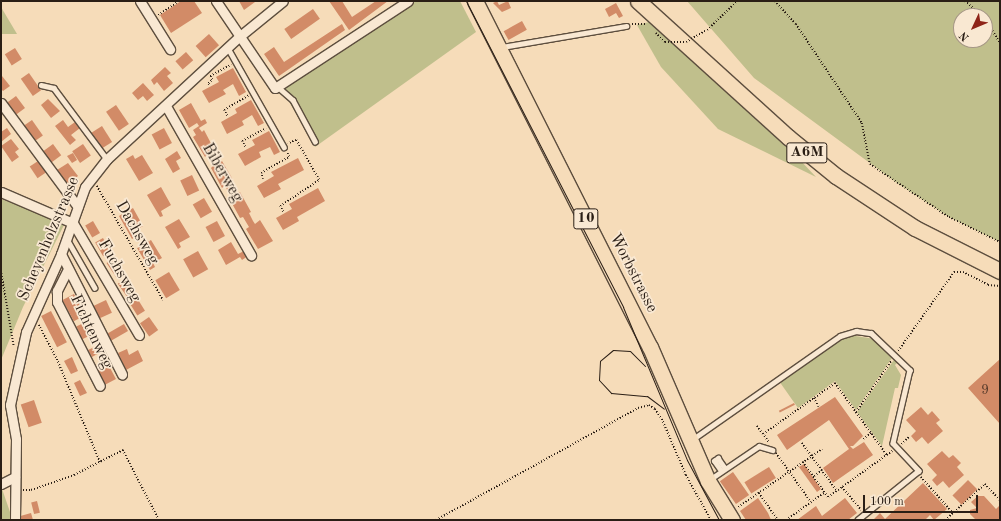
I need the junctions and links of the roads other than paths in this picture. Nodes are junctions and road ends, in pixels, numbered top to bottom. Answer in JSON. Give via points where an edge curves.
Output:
{"nodes":[{"id":1,"x":140,"y":1,"type":"edge"},
{"id":2,"x":216,"y":1,"type":"edge"},
{"id":3,"x":283,"y":1,"type":"edge"},
{"id":4,"x":408,"y":1,"type":"edge"},
{"id":5,"x":475,"y":1,"type":"edge"},
{"id":6,"x":638,"y":1,"type":"edge"},
{"id":7,"x":647,"y":1,"type":"edge"},
{"id":8,"x":626,"y":26,"type":"road end"},
{"id":9,"x":240,"y":36,"type":"junction"},
{"id":10,"x":228,"y":48,"type":"junction"},
{"id":11,"x":499,"y":48,"type":"junction"},
{"id":12,"x":170,"y":49,"type":"dead end"},
{"id":13,"x":41,"y":85,"type":"dead end"},
{"id":14,"x":276,"y":87,"type":"junction"},
{"id":15,"x":1,"y":103,"type":"edge"},
{"id":16,"x":166,"y":106,"type":"junction"},
{"id":17,"x":316,"y":140,"type":"dead end"},
{"id":18,"x":284,"y":147,"type":"road end"},
{"id":19,"x":107,"y":159,"type":"junction"},
{"id":20,"x":1,"y":192,"type":"edge"},
{"id":21,"x":78,"y":207,"type":"junction"},
{"id":22,"x":72,"y":223,"type":"junction"},
{"id":23,"x":67,"y":238,"type":"junction"},
{"id":24,"x":61,"y":254,"type":"junction"},
{"id":25,"x":252,"y":255,"type":"dead end"},
{"id":26,"x":1000,"y":265,"type":"edge"},
{"id":27,"x":68,"y":268,"type":"junction"},
{"id":28,"x":1000,"y":281,"type":"edge"},
{"id":29,"x":95,"y":288,"type":"dead end"},
{"id":30,"x":139,"y":335,"type":"dead end"},
{"id":31,"x":122,"y":374,"type":"dead end"},
{"id":32,"x":100,"y":386,"type":"dead end"},
{"id":33,"x":689,"y":441,"type":"junction"},
{"id":34,"x":772,"y":449,"type":"road end"},
{"id":35,"x":716,"y":460,"type":"dead end"},
{"id":36,"x":723,"y":470,"type":"junction"},
{"id":37,"x":15,"y":477,"type":"junction"},
{"id":38,"x":708,"y":481,"type":"junction"},
{"id":39,"x":1,"y":484,"type":"edge"},
{"id":40,"x":730,"y":517,"type":"edge"},
{"id":41,"x":15,"y":520,"type":"edge"},
{"id":42,"x":858,"y":520,"type":"edge"}],
"edges":[{"from":1,"to":12,"type":"street"},
{"from":2,"to":9,"type":"street"},
{"from":3,"to":9,"type":"street","name":"Scheyenholzstrasse"},
{"from":4,"to":14,"type":"street"},
{"from":5,"to":11,"type":"main road","name":"Worbstrasse","number":"10"},
{"from":6,"to":28,"type":"main road","number":"A6M","via":[[788,137],[836,176]]},
{"from":7,"to":26,"type":"main road","number":"A6M","via":[[792,133],[844,175],[918,223]]},
{"from":8,"to":11,"type":"lane"},
{"from":9,"to":10,"type":"street","name":"Scheyenholzstrasse"},
{"from":9,"to":14,"type":"street"},
{"from":10,"to":16,"type":"street","name":"Scheyenholzstrasse"},
{"from":10,"to":18,"type":"lane"},
{"from":11,"to":33,"type":"main road","name":"Worbstrasse","number":"10","via":[[650,346]]},
{"from":13,"to":19,"type":"lane","via":[[54,88]]},
{"from":14,"to":17,"type":"lane","via":[[293,100]]},
{"from":15,"to":21,"type":"street"},
{"from":16,"to":19,"type":"street","name":"Scheyenholzstrasse"},
{"from":16,"to":25,"type":"street","name":"Biberweg"},
{"from":19,"to":21,"type":"street","name":"Scheyenholzstrasse","via":[[85,187]]},
{"from":20,"to":22,"type":"street"},
{"from":21,"to":22,"type":"street","name":"Scheyenholzstrasse"},
{"from":22,"to":23,"type":"street","name":"Scheyenholzstrasse"},
{"from":22,"to":30,"type":"street","name":"Fuchsweg"},
{"from":23,"to":24,"type":"street","name":"Scheyenholzstrasse"},
{"from":23,"to":29,"type":"lane"},
{"from":24,"to":27,"type":"street","name":"Fichtenweg"},
{"from":24,"to":37,"type":"street","name":"Scheyenholzstrasse","via":[[26,332],[10,404],[16,439]]},
{"from":27,"to":31,"type":"street","name":"Fichtenweg"},
{"from":27,"to":32,"type":"street","name":"Fichtenweg","via":[[57,291],[57,302]]},
{"from":33,"to":38,"type":"main road","name":"Worbstrasse","number":"10"},
{"from":33,"to":42,"type":"lane","via":[[845,333],[871,333],[896,355],[910,372],[893,443],[917,472]]},
{"from":34,"to":36,"type":"lane","via":[[758,446]]},
{"from":35,"to":36,"type":"lane"},
{"from":36,"to":38,"type":"lane"},
{"from":37,"to":39,"type":"street"},
{"from":37,"to":41,"type":"street","name":"Scheyenholzstrasse"},
{"from":38,"to":40,"type":"main road","name":"Worbstrasse","number":"10"}]}
